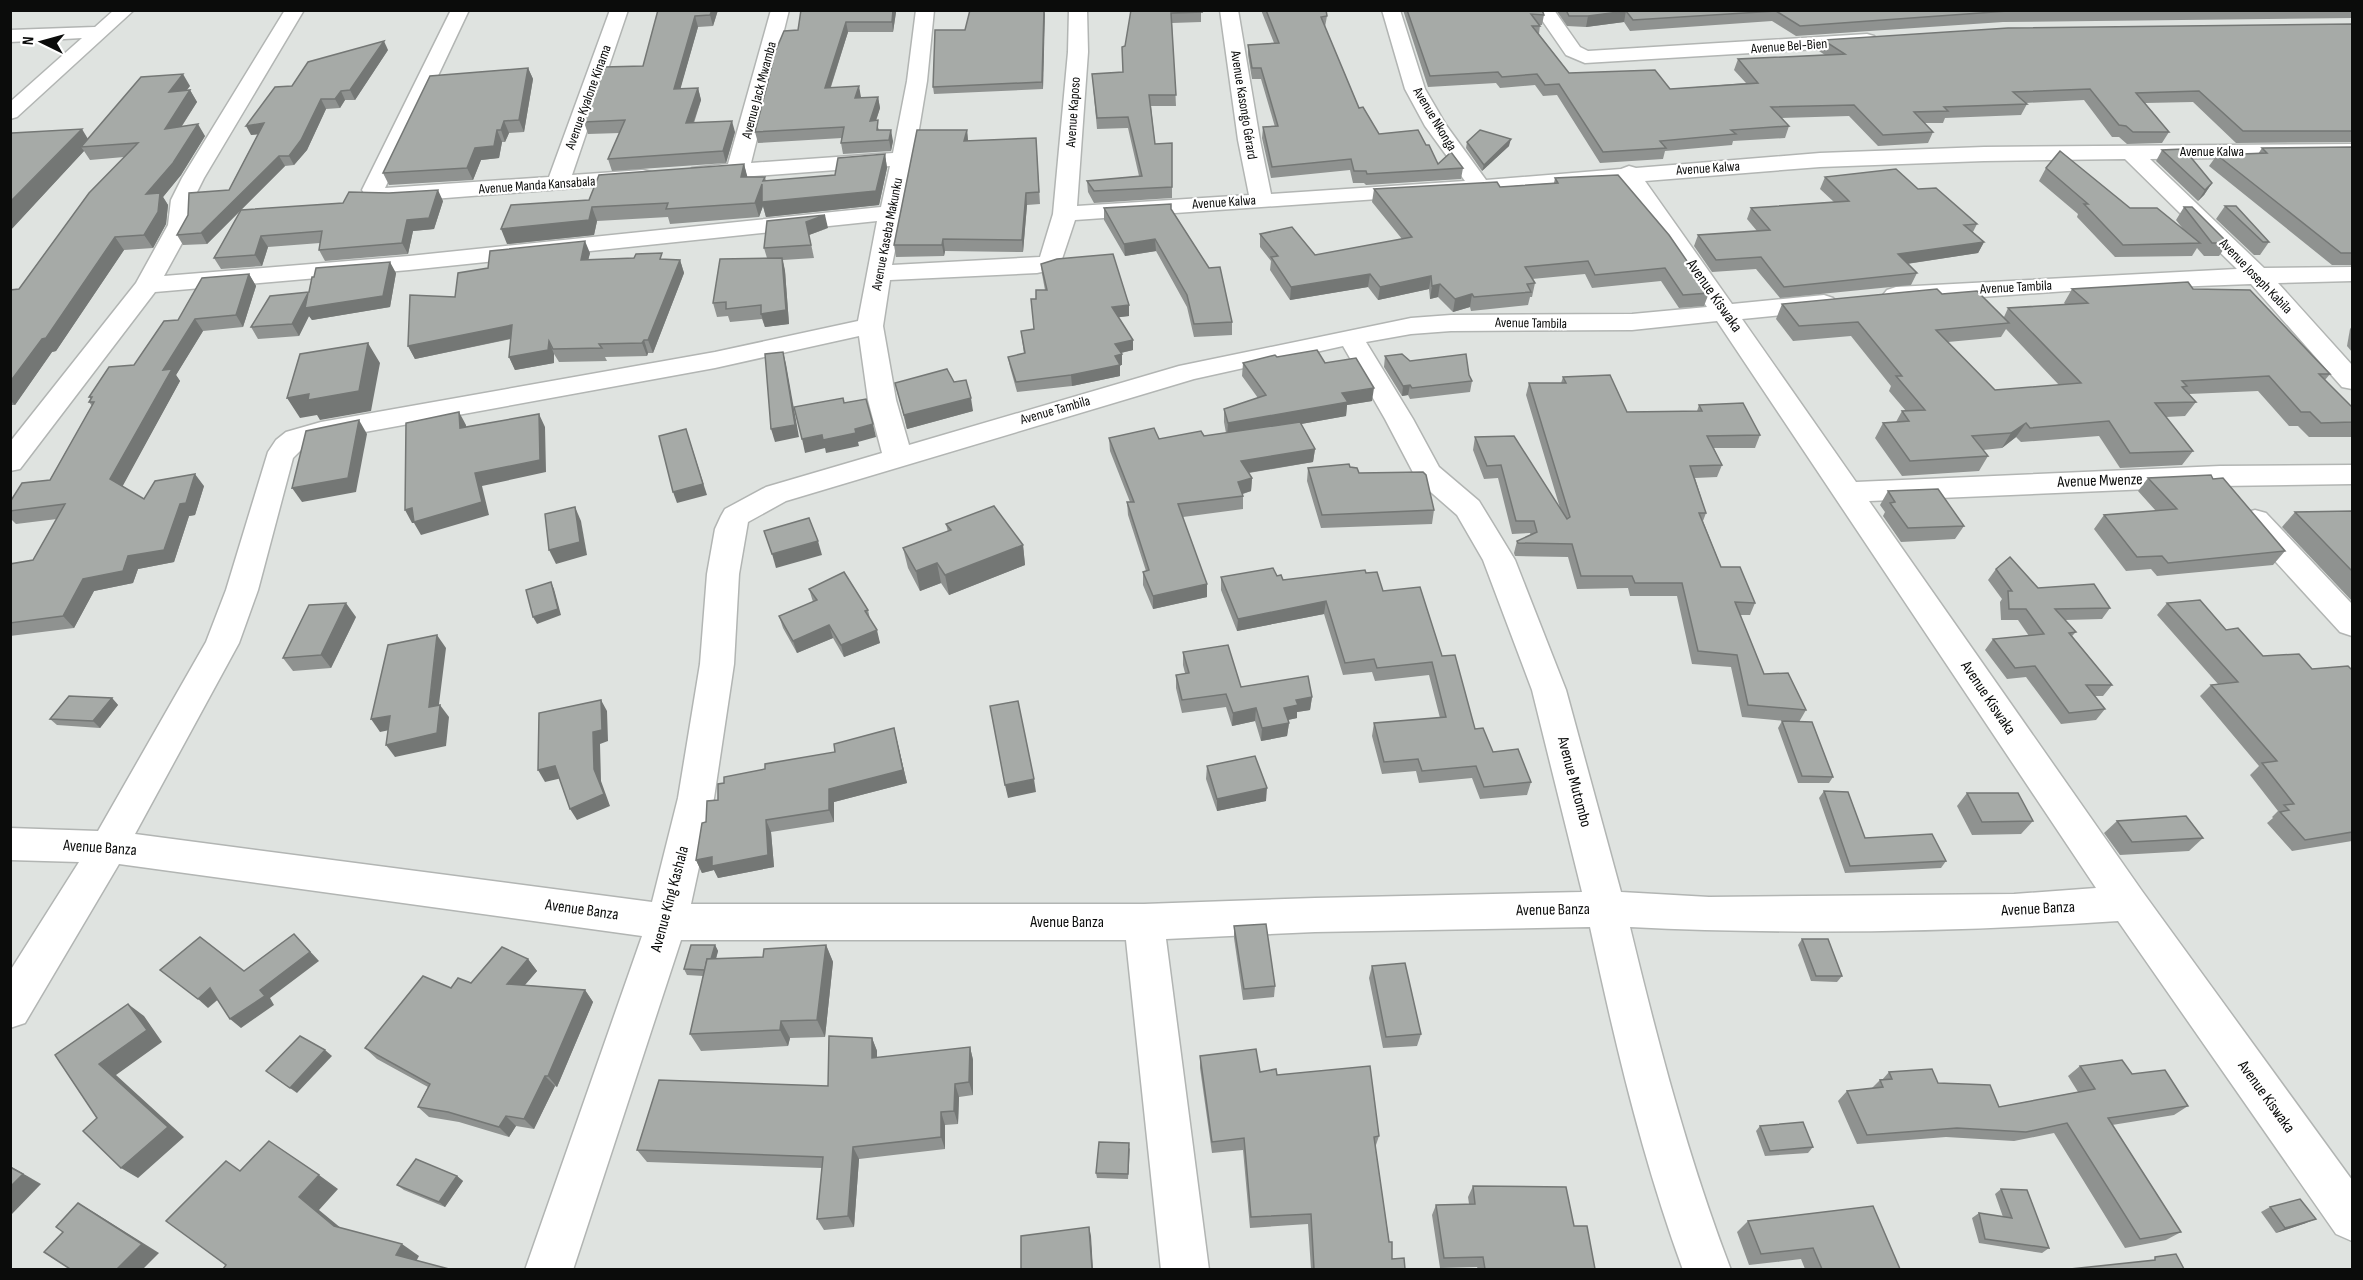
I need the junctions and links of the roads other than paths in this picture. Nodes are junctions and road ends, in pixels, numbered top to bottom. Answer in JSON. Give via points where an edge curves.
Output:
{"nodes":[{"id":1,"x":125,"y":10,"type":"edge"},
{"id":2,"x":295,"y":10,"type":"edge"},
{"id":3,"x":460,"y":10,"type":"edge"},
{"id":4,"x":619,"y":10,"type":"edge"},
{"id":5,"x":780,"y":10,"type":"edge"},
{"id":6,"x":925,"y":10,"type":"edge"},
{"id":7,"x":1078,"y":10,"type":"edge"},
{"id":8,"x":1229,"y":10,"type":"edge"},
{"id":9,"x":1391,"y":10,"type":"edge"},
{"id":10,"x":1544,"y":10,"type":"edge"},
{"id":11,"x":100,"y":32,"type":"junction"},
{"id":12,"x":10,"y":36,"type":"edge"},
{"id":13,"x":1881,"y":38,"type":"edge"},
{"id":14,"x":10,"y":114,"type":"edge"},
{"id":15,"x":2352,"y":150,"type":"edge"},
{"id":16,"x":2129,"y":151,"type":"junction"},
{"id":17,"x":903,"y":159,"type":"junction"},
{"id":18,"x":738,"y":170,"type":"junction"},
{"id":19,"x":1629,"y":173,"type":"junction"},
{"id":20,"x":682,"y":174,"type":"edge"},
{"id":21,"x":659,"y":176,"type":"edge"},
{"id":22,"x":558,"y":183,"type":"junction"},
{"id":23,"x":1479,"y":187,"type":"junction"},
{"id":24,"x":1261,"y":200,"type":"junction"},
{"id":25,"x":890,"y":213,"type":"junction"},
{"id":26,"x":1065,"y":214,"type":"junction"},
{"id":27,"x":878,"y":273,"type":"junction"},
{"id":28,"x":2352,"y":274,"type":"edge"},
{"id":29,"x":2258,"y":276,"type":"junction"},
{"id":30,"x":147,"y":285,"type":"junction"},
{"id":31,"x":1727,"y":314,"type":"junction"},
{"id":32,"x":870,"y":326,"type":"junction"},
{"id":33,"x":1350,"y":337,"type":"junction"},
{"id":34,"x":2352,"y":381,"type":"edge"},
{"id":35,"x":898,"y":457,"type":"junction"},
{"id":36,"x":10,"y":462,"type":"edge"},
{"id":37,"x":2352,"y":474,"type":"edge"},
{"id":38,"x":2220,"y":476,"type":"junction"},
{"id":39,"x":1848,"y":492,"type":"junction"},
{"id":40,"x":736,"y":516,"type":"joint"},
{"id":41,"x":2352,"y":624,"type":"edge"},
{"id":42,"x":10,"y":844,"type":"edge"},
{"id":43,"x":109,"y":847,"type":"junction"},
{"id":44,"x":2128,"y":903,"type":"junction"},
{"id":45,"x":1606,"y":909,"type":"junction"},
{"id":46,"x":667,"y":922,"type":"junction"},
{"id":47,"x":1144,"y":922,"type":"junction"},
{"id":48,"x":10,"y":1010,"type":"edge"},
{"id":49,"x":2352,"y":1218,"type":"edge"},
{"id":50,"x":549,"y":1269,"type":"edge"},
{"id":51,"x":1185,"y":1269,"type":"edge"},
{"id":52,"x":1707,"y":1269,"type":"edge"}],
"edges":[{"from":1,"to":11,"type":"street"},
{"from":2,"to":30,"type":"street","via":[[193,178],[182,200],[180,225]]},
{"from":3,"to":22,"type":"street","name":"Avenue Manda Kansabala","via":[[373,190],[384,196]]},
{"from":4,"to":22,"type":"street","name":"Avenue Kyalone Kinama"},
{"from":5,"to":18,"type":"street","name":"Avenue Jack Mwamba"},
{"from":6,"to":17,"type":"street","name":"Avenue Kaseba Makunku"},
{"from":7,"to":26,"type":"street","name":"Avenue Kaposo"},
{"from":8,"to":24,"type":"street","name":"Avenue Kasongo Gérard"},
{"from":9,"to":23,"type":"street","name":"Avenue Nkonga","via":[[1415,89]]},
{"from":10,"to":13,"type":"street","name":"Avenue Bel-Bien","via":[[1573,51],[1585,57]]},
{"from":11,"to":12,"type":"street"},
{"from":11,"to":14,"type":"street"},
{"from":15,"to":16,"type":"street","name":"Avenue Kalwa"},
{"from":16,"to":19,"type":"street","name":"Avenue Kalwa","via":[[1820,160]]},
{"from":16,"to":29,"type":"street","name":"Avenue Joseph Kabila"},
{"from":17,"to":18,"type":"street"},
{"from":17,"to":25,"type":"street","name":"Avenue Kaseba Makunku"},
{"from":18,"to":20,"type":"street"},
{"from":19,"to":23,"type":"street","name":"Avenue Kalwa"},
{"from":19,"to":31,"type":"street","name":"Avenue Kiswaka"},
{"from":21,"to":22,"type":"street","name":"Avenue Manda Kansabala"},
{"from":23,"to":24,"type":"street","name":"Avenue Kalwa"},
{"from":24,"to":26,"type":"street","name":"Avenue Kalwa"},
{"from":25,"to":27,"type":"street","name":"Avenue Kaseba Makunku"},
{"from":25,"to":30,"type":"street","via":[[409,263]]},
{"from":26,"to":27,"type":"street","name":"Avenue Kaposo","via":[[1051,260],[1046,264]]},
{"from":27,"to":32,"type":"street","name":"Avenue Kaseba Makunku"},
{"from":28,"to":29,"type":"street","name":"Avenue Tambila"},
{"from":29,"to":31,"type":"street","name":"Avenue Tambila","via":[[2015,287]]},
{"from":29,"to":34,"type":"street","name":"Avenue Joseph Kabila"},
{"from":30,"to":36,"type":"street"},
{"from":31,"to":33,"type":"street","name":"Avenue Tambila","via":[[1574,324],[1451,323]]},
{"from":31,"to":39,"type":"street","name":"Avenue Kiswaka"},
{"from":32,"to":35,"type":"street","name":"Avenue Kaseba Makunku","via":[[882,400]]},
{"from":32,"to":43,"type":"street","via":[[715,360],[321,431],[292,440],[279,458],[242,590],[222,643]]},
{"from":33,"to":35,"type":"street","name":"Avenue Tambila","via":[[1188,372]]},
{"from":33,"to":45,"type":"street","name":"Avenue Mutombo","via":[[1427,473],[1468,508],[1499,560],[1549,690]]},
{"from":35,"to":40,"type":"street","name":"Avenue Tambila","via":[[776,494]]},
{"from":37,"to":38,"type":"street","name":"Avenue Mwenze"},
{"from":38,"to":39,"type":"street","name":"Avenue Mwenze"},
{"from":38,"to":41,"type":"street","via":[[2276,545]]},
{"from":39,"to":44,"type":"street","name":"Avenue Kiswaka"},
{"from":40,"to":46,"type":"street","name":"Avenue King Kashala","via":[[730,529],[723,574],[717,664],[696,798]]},
{"from":42,"to":43,"type":"street","name":"Avenue Banza"},
{"from":43,"to":46,"type":"street","name":"Avenue Banza"},
{"from":43,"to":48,"type":"street"},
{"from":44,"to":45,"type":"street","name":"Avenue Banza","via":[[1979,911],[1709,914]]},
{"from":44,"to":49,"type":"street","name":"Avenue Kiswaka"},
{"from":45,"to":47,"type":"street","name":"Avenue Banza"},
{"from":45,"to":52,"type":"street","name":"Avenue Mutombo","via":[[1639,1053],[1683,1206]]},
{"from":46,"to":47,"type":"street","name":"Avenue Banza"},
{"from":46,"to":50,"type":"street","name":"Avenue King Kashala"},
{"from":47,"to":51,"type":"street"}]}
